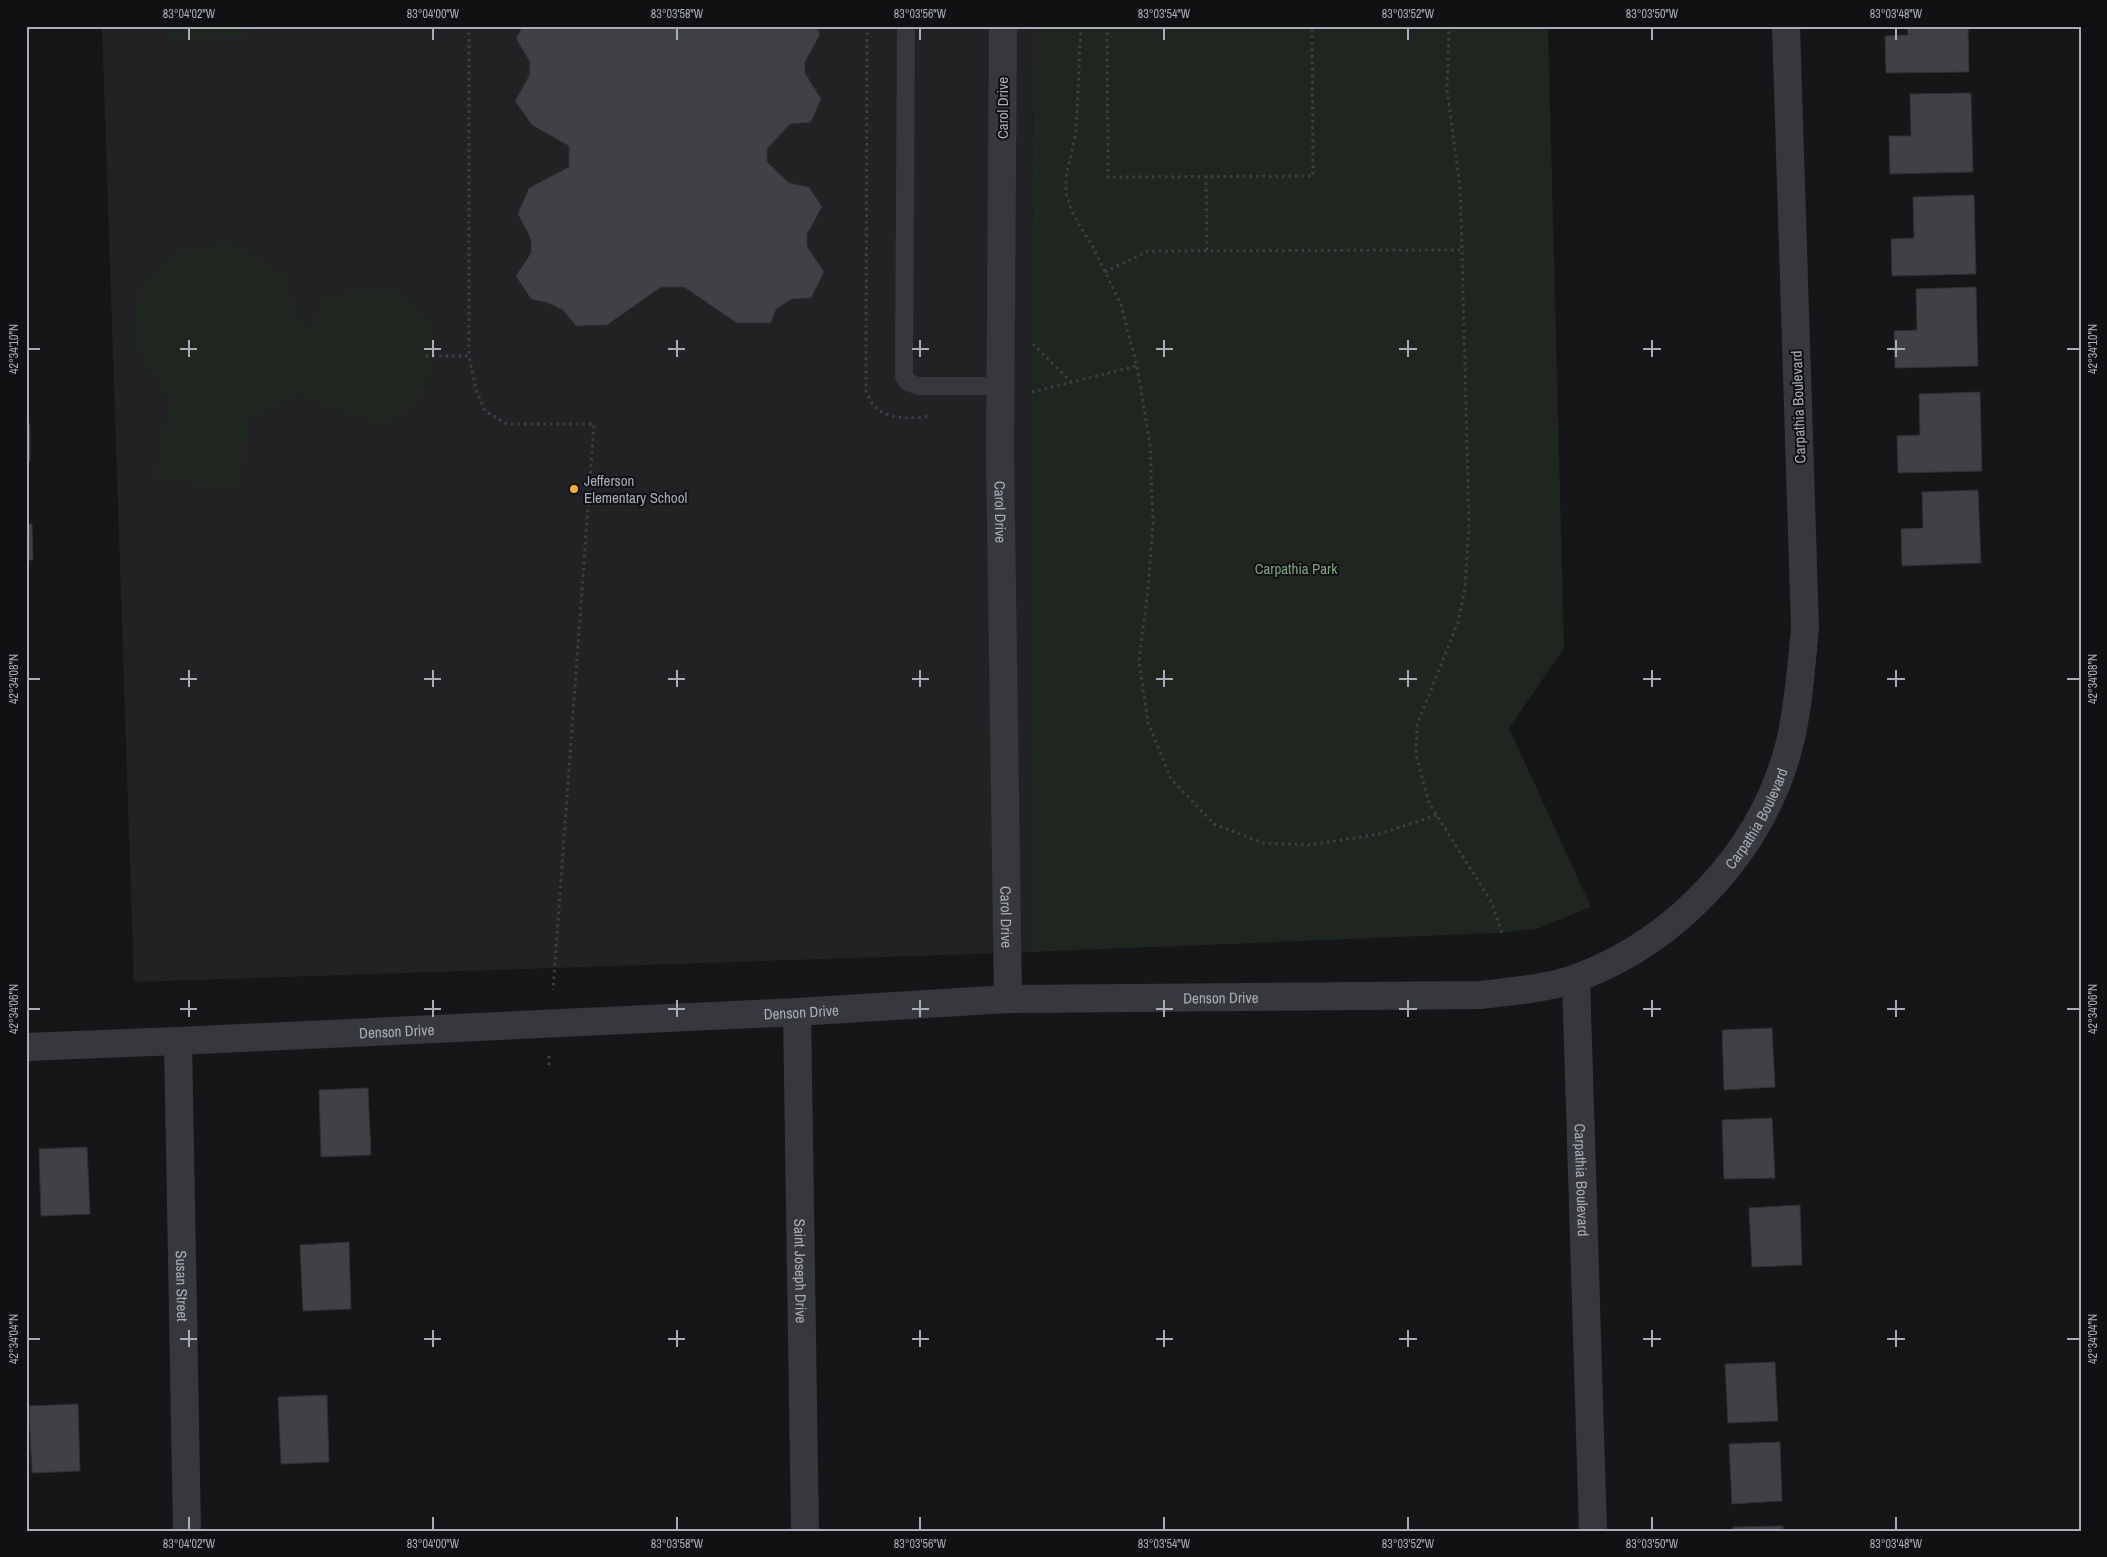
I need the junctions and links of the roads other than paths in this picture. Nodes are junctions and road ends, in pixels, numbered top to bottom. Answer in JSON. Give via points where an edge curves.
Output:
{"nodes":[{"id":1,"x":906,"y":26,"type":"edge"},
{"id":2,"x":1003,"y":26,"type":"edge"},
{"id":3,"x":1786,"y":26,"type":"edge"},
{"id":4,"x":1000,"y":395,"type":"junction"},
{"id":5,"x":1576,"y":978,"type":"junction"},
{"id":6,"x":1008,"y":999,"type":"junction"},
{"id":7,"x":797,"y":1012,"type":"junction"},
{"id":8,"x":178,"y":1042,"type":"junction"},
{"id":9,"x":26,"y":1047,"type":"edge"},
{"id":10,"x":187,"y":1531,"type":"edge"},
{"id":11,"x":805,"y":1531,"type":"edge"},
{"id":12,"x":1593,"y":1531,"type":"edge"}],
"edges":[{"from":1,"to":4,"type":"lane","via":[[904,376],[908,382],[918,386]]},
{"from":2,"to":4,"type":"street","name":"Carol Drive"},
{"from":3,"to":5,"type":"street","name":"Carpathia Boulevard","via":[[1805,629],[1792,733],[1776,786],[1756,826],[1720,875],[1656,936],[1620,959]]},
{"from":4,"to":6,"type":"street","name":"Carol Drive"},
{"from":5,"to":6,"type":"street","name":"Denson Drive","via":[[1536,989],[1480,995]]},
{"from":5,"to":12,"type":"street","name":"Carpathia Boulevard"},
{"from":6,"to":7,"type":"street","name":"Denson Drive"},
{"from":7,"to":8,"type":"street","name":"Denson Drive"},
{"from":7,"to":11,"type":"street","name":"Saint Joseph Drive"},
{"from":8,"to":9,"type":"street","name":"Denson Drive"},
{"from":8,"to":10,"type":"street","name":"Susan Street"}]}
